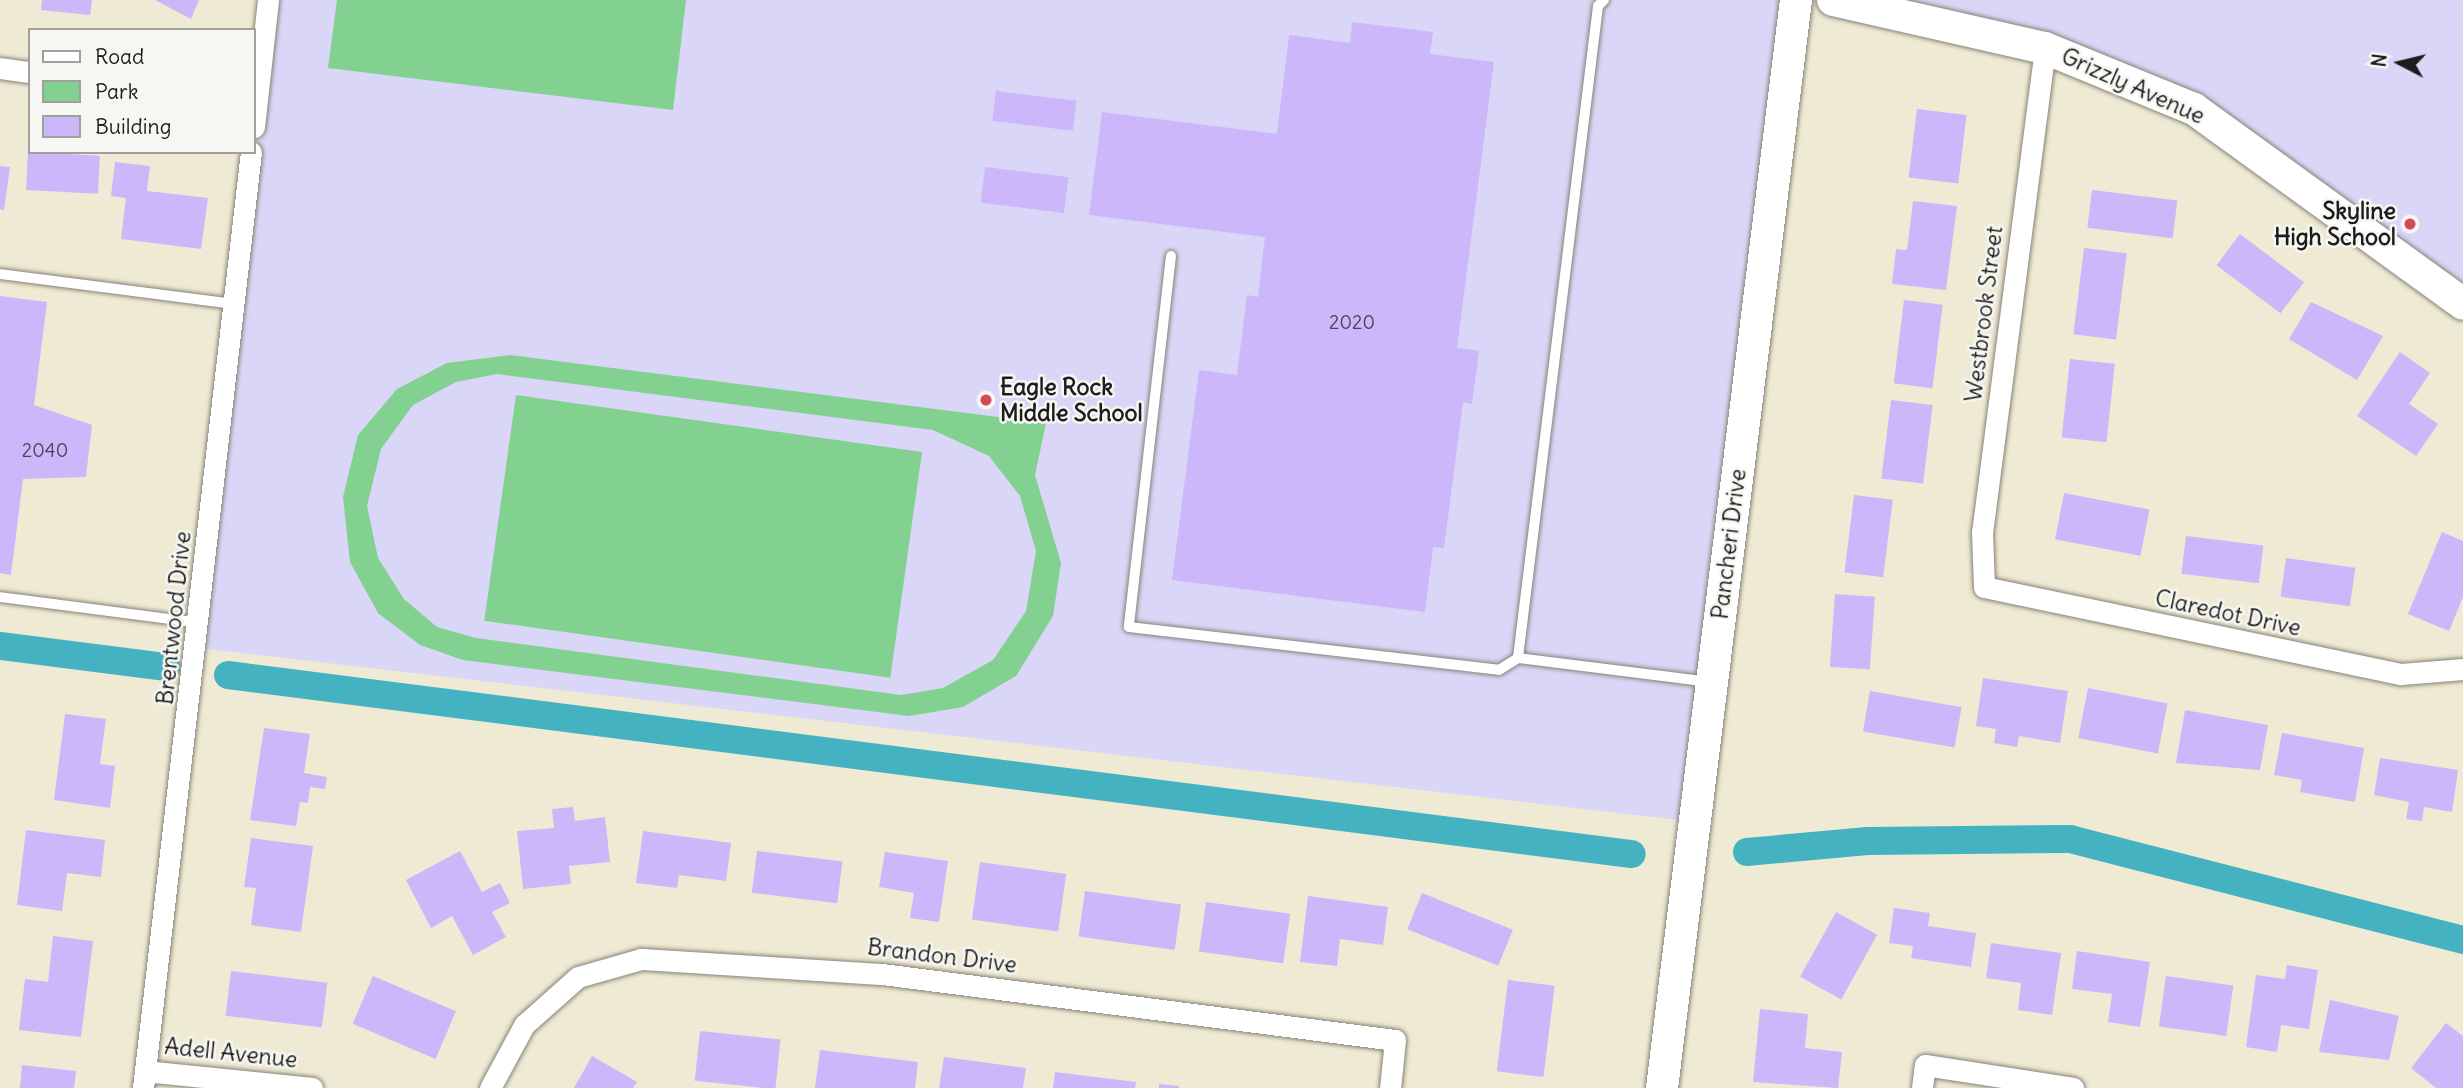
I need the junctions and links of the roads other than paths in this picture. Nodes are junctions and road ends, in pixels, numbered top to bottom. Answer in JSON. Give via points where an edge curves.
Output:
{"nodes":[{"id":1,"x":268,"y":0,"type":"edge"},
{"id":2,"x":1604,"y":0,"type":"edge"},
{"id":3,"x":1796,"y":0,"type":"edge"},
{"id":4,"x":1833,"y":0,"type":"edge"},
{"id":5,"x":2045,"y":48,"type":"junction"},
{"id":6,"x":0,"y":68,"type":"edge"},
{"id":7,"x":28,"y":72,"type":"edge"},
{"id":8,"x":256,"y":93,"type":"edge"},
{"id":9,"x":251,"y":154,"type":"edge"},
{"id":10,"x":1171,"y":256,"type":"dead end"},
{"id":11,"x":0,"y":274,"type":"edge"},
{"id":12,"x":235,"y":304,"type":"junction"},
{"id":13,"x":2463,"y":304,"type":"edge"},
{"id":14,"x":1984,"y":587,"type":"joint"},
{"id":15,"x":0,"y":597,"type":"edge"},
{"id":16,"x":200,"y":623,"type":"junction"},
{"id":17,"x":1518,"y":658,"type":"junction"},
{"id":18,"x":2463,"y":669,"type":"edge"},
{"id":19,"x":1712,"y":682,"type":"junction"},
{"id":20,"x":144,"y":1079,"type":"edge"},
{"id":21,"x":312,"y":1088,"type":"edge"},
{"id":22,"x":490,"y":1088,"type":"edge"},
{"id":23,"x":1390,"y":1088,"type":"edge"},
{"id":24,"x":1662,"y":1088,"type":"edge"},
{"id":25,"x":1922,"y":1088,"type":"edge"},
{"id":26,"x":2073,"y":1088,"type":"edge"}],
"edges":[{"from":1,"to":8,"type":"street"},
{"from":2,"to":17,"type":"lane","via":[[1598,6]]},
{"from":3,"to":19,"type":"street","name":"Pancheri Drive"},
{"from":4,"to":5,"type":"street","name":"Grizzly Avenue"},
{"from":5,"to":13,"type":"street","name":"Grizzly Avenue","via":[[2194,109]]},
{"from":5,"to":14,"type":"street","name":"Westbrook Street","via":[[1982,532]]},
{"from":6,"to":7,"type":"street"},
{"from":9,"to":12,"type":"street","name":"Brentwood Drive"},
{"from":10,"to":17,"type":"lane","via":[[1129,627],[1499,670]]},
{"from":11,"to":12,"type":"lane"},
{"from":12,"to":16,"type":"street","name":"Brentwood Drive"},
{"from":14,"to":18,"type":"street","name":"Claredot Drive","via":[[2401,674]]},
{"from":15,"to":16,"type":"lane"},
{"from":16,"to":20,"type":"street","name":"Brentwood Drive"},
{"from":17,"to":19,"type":"lane"},
{"from":19,"to":24,"type":"street","name":"Pancheri Drive"},
{"from":20,"to":21,"type":"street","name":"Adell Avenue"},
{"from":22,"to":23,"type":"street","name":"Brandon Drive","via":[[524,1024],[578,977],[640,959],[882,974],[1395,1040]]},
{"from":25,"to":26,"type":"street","via":[[1925,1065]]}]}
